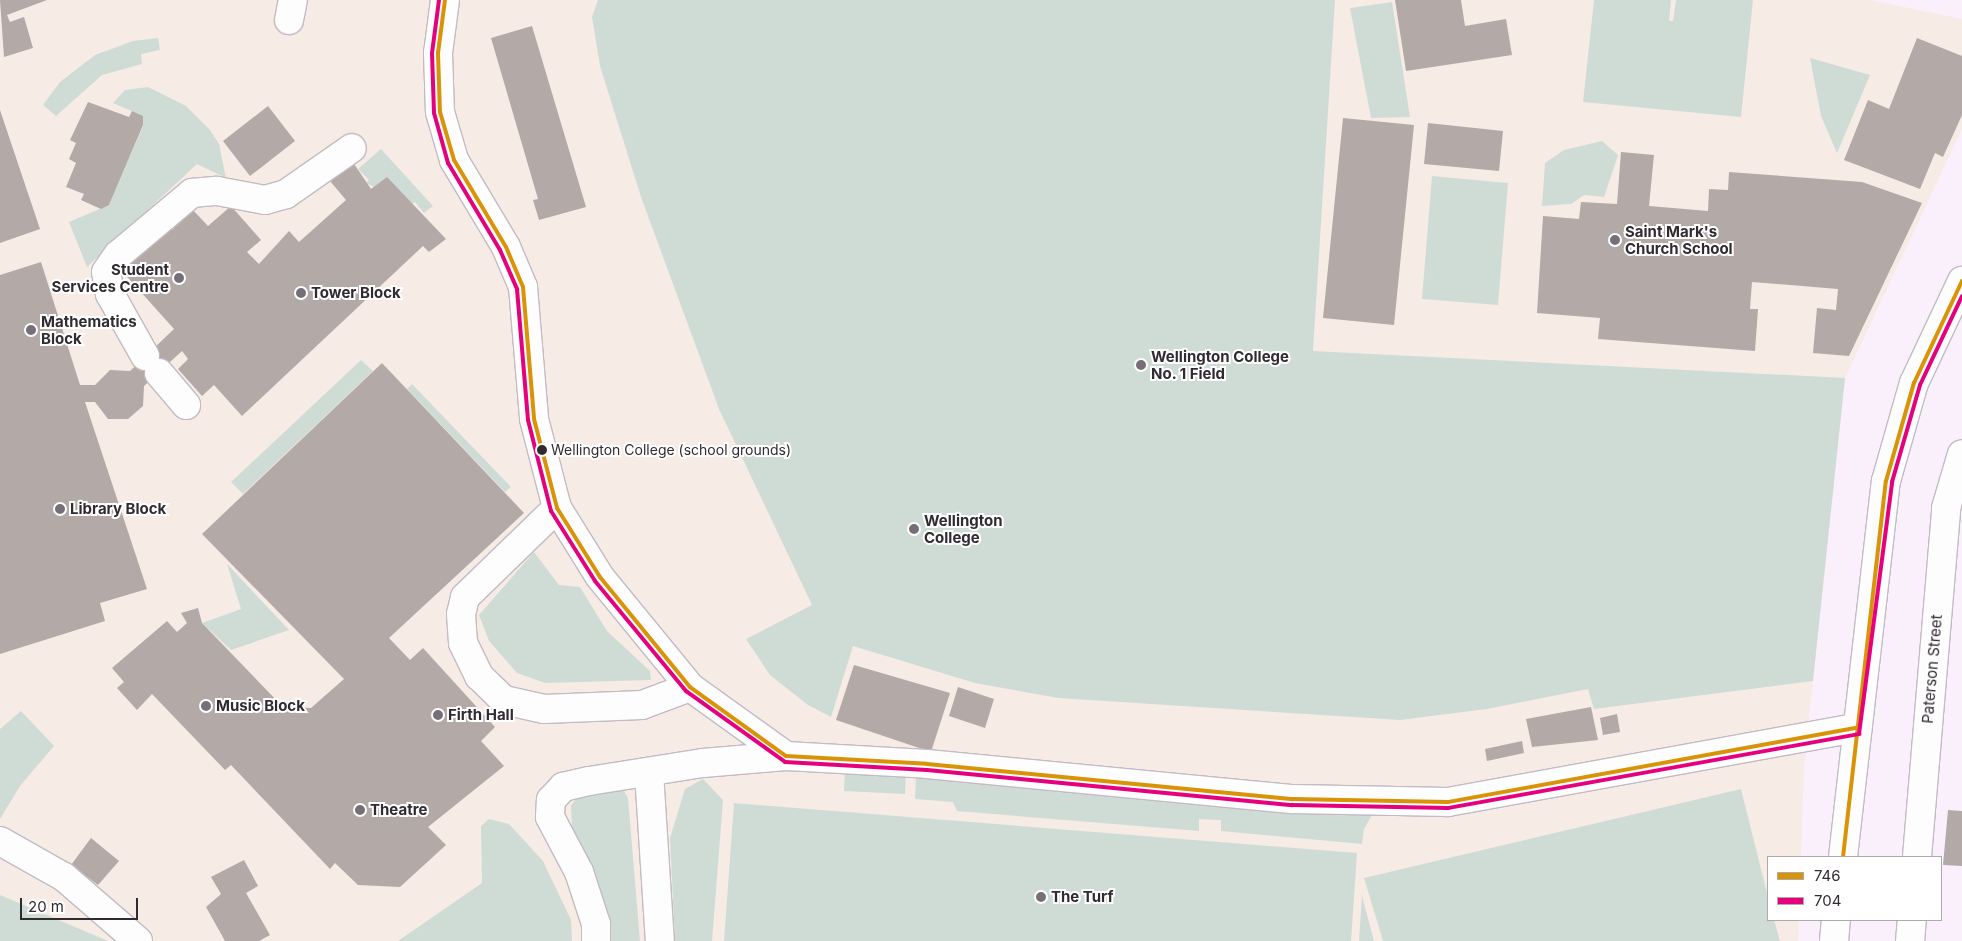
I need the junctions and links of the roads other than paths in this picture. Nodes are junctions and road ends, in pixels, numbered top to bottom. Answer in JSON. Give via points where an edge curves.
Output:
{"nodes":[{"id":1,"x":445,"y":0,"type":"edge"},
{"id":2,"x":352,"y":148,"type":"dead end"},
{"id":3,"x":1962,"y":280,"type":"edge"},
{"id":4,"x":186,"y":405,"type":"dead end"},
{"id":5,"x":1962,"y":454,"type":"edge"},
{"id":6,"x":557,"y":508,"type":"junction"},
{"id":7,"x":690,"y":687,"type":"junction"},
{"id":8,"x":1857,"y":728,"type":"junction"},
{"id":9,"x":786,"y":756,"type":"junction"},
{"id":10,"x":649,"y":773,"type":"junction"},
{"id":11,"x":0,"y":840,"type":"edge"},
{"id":12,"x":1843,"y":856,"type":"edge"},
{"id":13,"x":1917,"y":856,"type":"edge"},
{"id":14,"x":1836,"y":921,"type":"edge"},
{"id":15,"x":1912,"y":921,"type":"edge"},
{"id":16,"x":138,"y":941,"type":"edge"},
{"id":17,"x":596,"y":941,"type":"edge"},
{"id":18,"x":660,"y":941,"type":"edge"},
{"id":19,"x":1834,"y":941,"type":"edge"},
{"id":20,"x":1910,"y":941,"type":"edge"}],
"edges":[{"from":1,"to":6,"type":"main road","via":[[438,53],[440,112],[454,160],[506,247],[523,287],[534,419]]},
{"from":2,"to":4,"type":"main road","via":[[286,194],[265,200],[217,191],[192,193],[118,255],[106,272],[110,294],[152,365]]},
{"from":3,"to":8,"type":"main road","via":[[1914,383],[1886,481]]},
{"from":5,"to":13,"type":"main road","name":"Paterson Street","via":[[1950,481]]},
{"from":6,"to":7,"type":"main road","via":[[600,577]]},
{"from":6,"to":7,"type":"main road","via":[[465,597],[461,614],[463,642],[479,676],[504,700],[544,709],[642,705]]},
{"from":7,"to":9,"type":"main road"},
{"from":8,"to":9,"type":"main road","via":[[1448,802],[1294,799],[926,764]]},
{"from":8,"to":12,"type":"main road"},
{"from":9,"to":10,"type":"main road","via":[[703,763]]},
{"from":10,"to":17,"type":"main road","via":[[563,787],[551,800],[550,816],[580,872],[596,924]]},
{"from":10,"to":18,"type":"main road"},
{"from":11,"to":16,"type":"main road","via":[[64,877]]},
{"from":14,"to":19,"type":"main road"},
{"from":15,"to":20,"type":"main road"}]}
